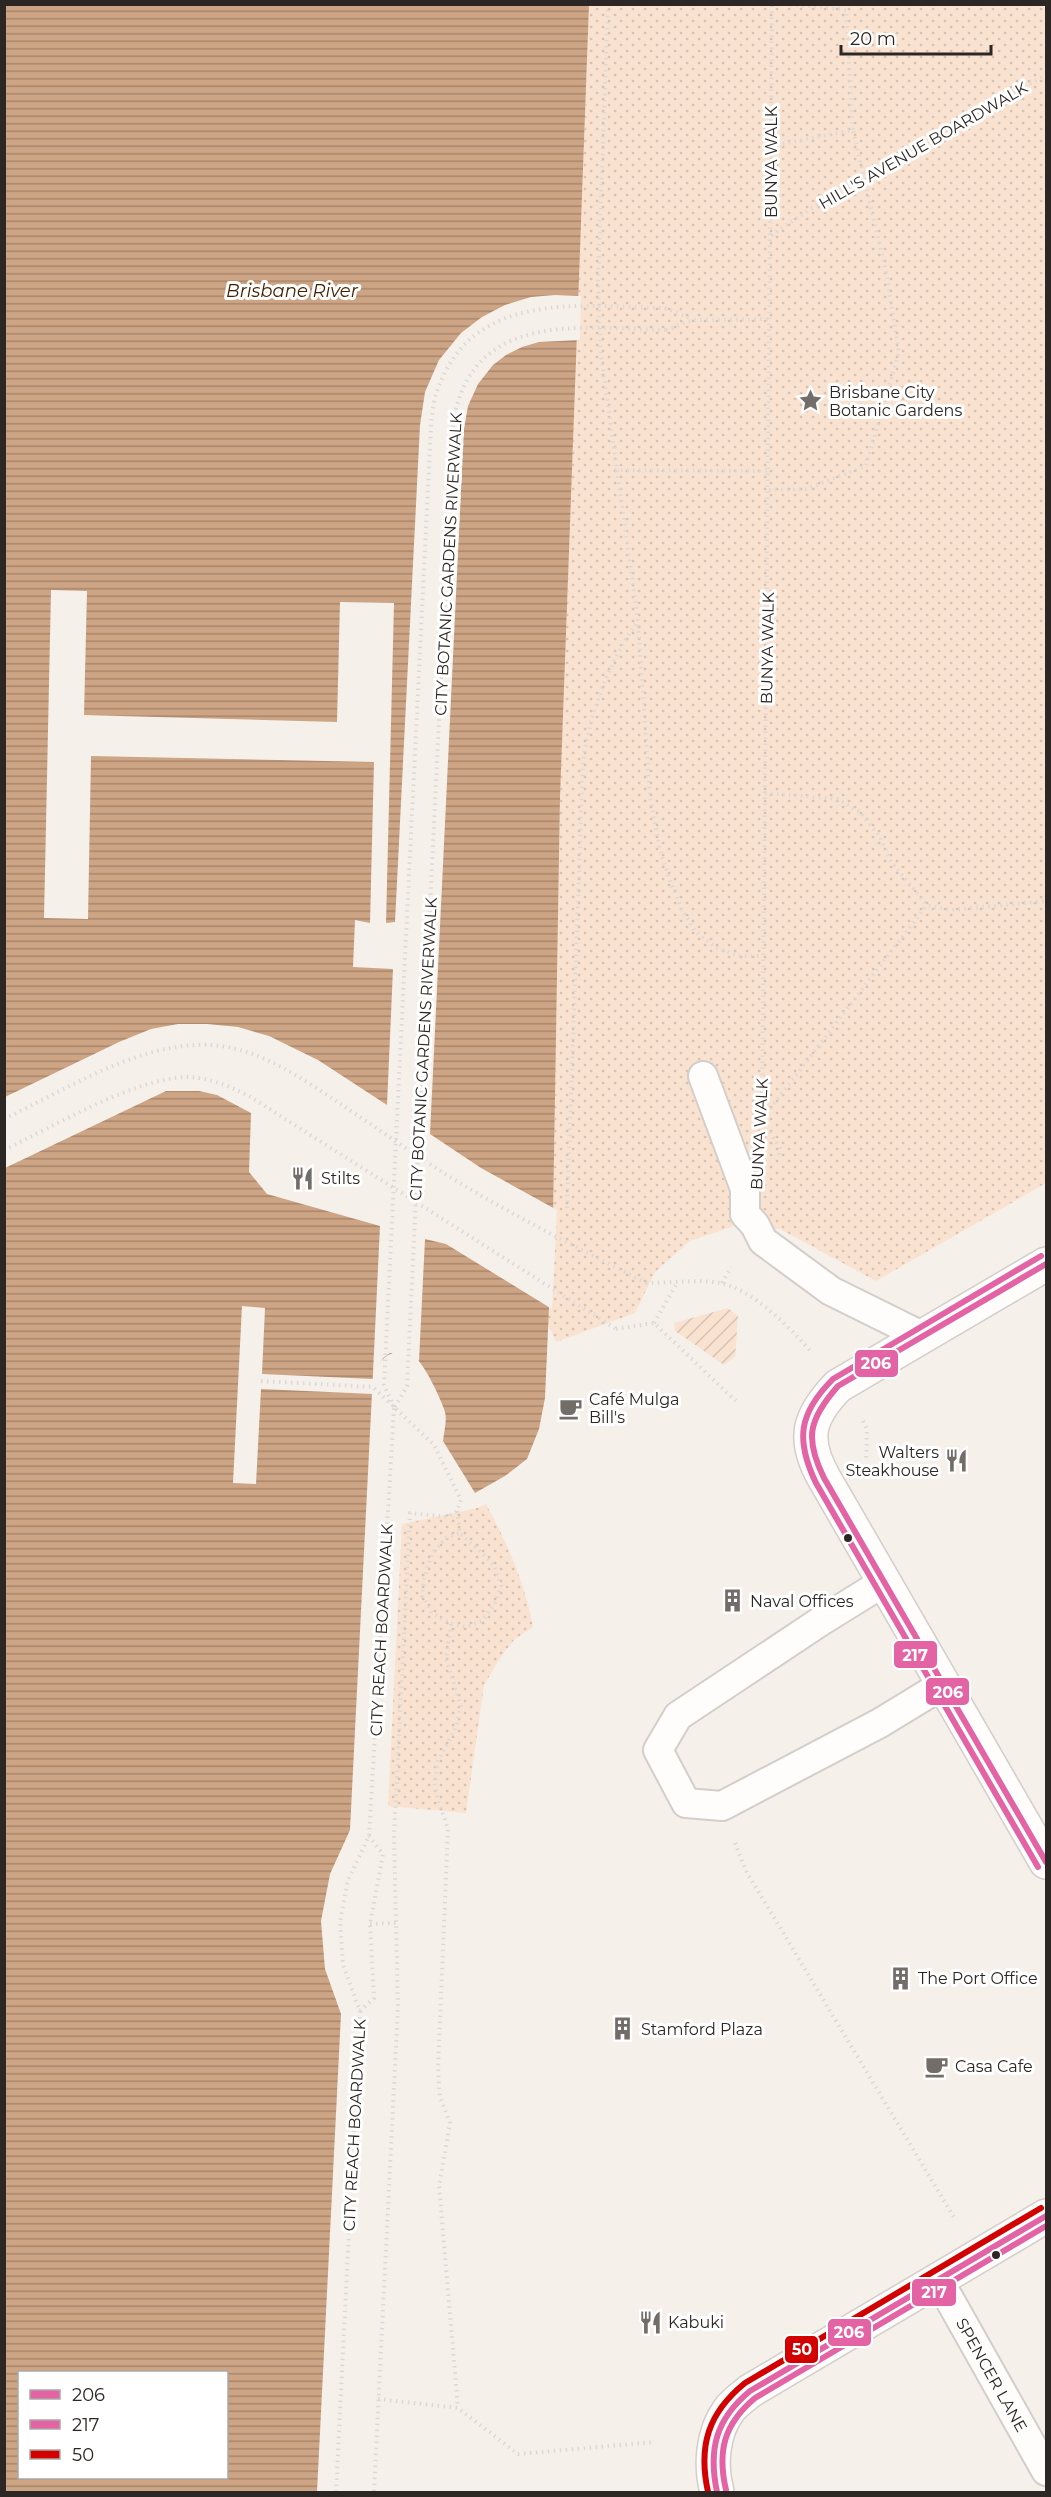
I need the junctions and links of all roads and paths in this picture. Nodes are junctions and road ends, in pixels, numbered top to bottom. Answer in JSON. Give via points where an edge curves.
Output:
{"nodes":[{"id":1,"x":608,"y":4,"type":"edge"},
{"id":2,"x":772,"y":4,"type":"edge"},
{"id":3,"x":788,"y":4,"type":"edge"},
{"id":4,"x":1047,"y":75,"type":"edge"},
{"id":5,"x":853,"y":130,"type":"junction"},
{"id":6,"x":771,"y":146,"type":"junction"},
{"id":7,"x":863,"y":175,"type":"junction"},
{"id":8,"x":771,"y":235,"type":"junction"},
{"id":9,"x":769,"y":319,"type":"junction"},
{"id":10,"x":693,"y":320,"type":"junction"},
{"id":11,"x":615,"y":470,"type":"junction"},
{"id":12,"x":770,"y":471,"type":"junction"},
{"id":13,"x":769,"y":490,"type":"junction"},
{"id":14,"x":638,"y":621,"type":"junction"},
{"id":15,"x":765,"y":794,"type":"junction"},
{"id":16,"x":1047,"y":901,"type":"edge"},
{"id":17,"x":927,"y":905,"type":"junction"},
{"id":18,"x":763,"y":956,"type":"junction"},
{"id":19,"x":703,"y":1076,"type":"dead end"},
{"id":20,"x":4,"y":1119,"type":"edge"},
{"id":21,"x":4,"y":1150,"type":"edge"},
{"id":22,"x":567,"y":1208,"type":"dead end"},
{"id":23,"x":755,"y":1225,"type":"junction"},
{"id":24,"x":1047,"y":1264,"type":"edge"},
{"id":25,"x":677,"y":1283,"type":"junction"},
{"id":26,"x":722,"y":1283,"type":"junction"},
{"id":27,"x":654,"y":1323,"type":"junction"},
{"id":28,"x":922,"y":1336,"type":"junction"},
{"id":29,"x":801,"y":1340,"type":"dead end"},
{"id":30,"x":261,"y":1381,"type":"dead end"},
{"id":31,"x":739,"y":1404,"type":"dead end"},
{"id":32,"x":394,"y":1407,"type":"junction"},
{"id":33,"x":867,"y":1429,"type":"dead end"},
{"id":34,"x":866,"y":1463,"type":"dead end"},
{"id":35,"x":457,"y":1511,"type":"junction"},
{"id":36,"x":460,"y":1533,"type":"junction"},
{"id":37,"x":884,"y":1582,"type":"junction"},
{"id":38,"x":451,"y":1624,"type":"junction"},
{"id":39,"x":945,"y":1684,"type":"junction"},
{"id":40,"x":722,"y":1806,"type":"junction"},
{"id":41,"x":369,"y":1836,"type":"junction"},
{"id":42,"x":1047,"y":1862,"type":"edge"},
{"id":43,"x":396,"y":1923,"type":"junction"},
{"id":44,"x":370,"y":1924,"type":"junction"},
{"id":45,"x":360,"y":2011,"type":"junction"},
{"id":46,"x":1047,"y":2216,"type":"edge"},
{"id":47,"x":978,"y":2255,"type":"junction"},
{"id":48,"x":938,"y":2279,"type":"junction"},
{"id":49,"x":378,"y":2399,"type":"junction"},
{"id":50,"x":458,"y":2408,"type":"junction"},
{"id":51,"x":655,"y":2442,"type":"dead end"},
{"id":52,"x":1047,"y":2471,"type":"edge"},
{"id":53,"x":336,"y":2493,"type":"edge"},
{"id":54,"x":374,"y":2493,"type":"edge"},
{"id":55,"x":717,"y":2493,"type":"edge"}],
"edges":[{"from":1,"to":11,"type":"path","via":[[598,282],[601,355]]},
{"from":2,"to":6,"type":"path","name":"BUNYA WALK"},
{"from":3,"to":5,"type":"path","via":[[846,10]]},
{"from":4,"to":7,"type":"path","name":"HILL'S AVENUE BOARDWALK"},
{"from":5,"to":6,"type":"path"},
{"from":5,"to":7,"type":"path"},
{"from":6,"to":8,"type":"path","name":"BUNYA WALK"},
{"from":7,"to":8,"type":"path","name":"HILL'S AVENUE BOARDWALK"},
{"from":7,"to":13,"type":"path","via":[[886,272],[899,352],[866,466],[806,489]]},
{"from":8,"to":9,"type":"path","name":"BUNYA WALK"},
{"from":9,"to":10,"type":"path"},
{"from":9,"to":12,"type":"path","name":"BUNYA WALK"},
{"from":10,"to":32,"type":"path","name":"CITY BOTANIC GARDENS RIVERWALK","bridge":true,"via":[[666,330],[557,329],[518,336],[485,357],[468,378],[458,402],[453,429],[407,1386]]},
{"from":10,"to":32,"type":"path","name":"CITY BOTANIC GARDENS RIVERWALK","bridge":true,"via":[[665,308],[556,307],[509,315],[468,341],[448,366],[435,395],[384,1385]]},
{"from":11,"to":12,"type":"path"},
{"from":11,"to":14,"type":"path"},
{"from":12,"to":13,"type":"path","name":"BUNYA WALK"},
{"from":13,"to":15,"type":"path","name":"BUNYA WALK"},
{"from":14,"to":18,"type":"path","via":[[650,797],[670,881],[695,931],[715,947],[738,956]]},
{"from":14,"to":22,"type":"path","via":[[606,675],[587,732],[583,761]]},
{"from":15,"to":17,"type":"path","via":[[837,799],[860,812],[880,837],[891,862]]},
{"from":15,"to":18,"type":"path","name":"BUNYA WALK"},
{"from":16,"to":17,"type":"path","via":[[951,910]]},
{"from":17,"to":18,"type":"path","name":"BUNYA WALK","via":[[762,1119]]},
{"from":19,"to":23,"type":"lane","via":[[746,1189],[745,1214]]},
{"from":20,"to":25,"type":"path","bridge":true,"via":[[145,1053],[174,1046],[233,1048],[263,1057],[469,1189],[646,1283]]},
{"from":21,"to":27,"type":"path","bridge":true,"via":[[153,1082],[187,1077],[220,1082],[249,1096],[616,1329]]},
{"from":23,"to":26,"type":"path"},
{"from":23,"to":28,"type":"lane","via":[[763,1241],[831,1290]]},
{"from":24,"to":28,"type":"main road"},
{"from":25,"to":26,"type":"path"},
{"from":25,"to":27,"type":"path"},
{"from":26,"to":29,"type":"path","via":[[758,1300]]},
{"from":27,"to":31,"type":"path"},
{"from":28,"to":37,"type":"main road","via":[[838,1386],[822,1403],[811,1426],[809,1439],[814,1460]]},
{"from":30,"to":32,"type":"path","via":[[372,1387]]},
{"from":32,"to":35,"type":"path","via":[[434,1445],[460,1494]]},
{"from":32,"to":41,"type":"path","name":"CITY REACH BOARDWALK"},
{"from":33,"to":34,"type":"path"},
{"from":35,"to":36,"type":"path"},
{"from":35,"to":43,"type":"path","via":[[448,1517],[410,1513],[394,1836]]},
{"from":36,"to":38,"type":"path","via":[[447,1537],[432,1553],[422,1596],[432,1613]]},
{"from":36,"to":38,"type":"path","via":[[494,1565],[501,1586],[482,1621],[466,1627]]},
{"from":37,"to":39,"type":"main road"},
{"from":37,"to":40,"type":"lane","via":[[678,1716],[657,1750],[686,1803]]},
{"from":38,"to":50,"type":"path","via":[[446,1659],[461,1706],[456,1727],[437,1762],[435,1784],[448,1828],[438,2069],[440,2097],[450,2123],[439,2186]]},
{"from":39,"to":40,"type":"lane"},
{"from":39,"to":42,"type":"main road"},
{"from":40,"to":47,"type":"path","via":[[746,1871]]},
{"from":41,"to":44,"type":"path","via":[[383,1854]]},
{"from":41,"to":45,"type":"path","name":"CITY REACH BOARDWALK","via":[[348,1880],[340,1922],[343,1965]]},
{"from":43,"to":44,"type":"path"},
{"from":43,"to":49,"type":"path","via":[[398,2006]]},
{"from":44,"to":45,"type":"path","via":[[374,1998]]},
{"from":45,"to":53,"type":"path","name":"CITY REACH BOARDWALK"},
{"from":46,"to":47,"type":"main road"},
{"from":47,"to":48,"type":"main road"},
{"from":48,"to":52,"type":"lane","name":"SPENCER LANE"},
{"from":48,"to":55,"type":"main road","via":[[750,2391],[729,2410],[713,2457]]},
{"from":49,"to":50,"type":"path"},
{"from":49,"to":54,"type":"path"},
{"from":50,"to":51,"type":"path","via":[[518,2454]]}]}
